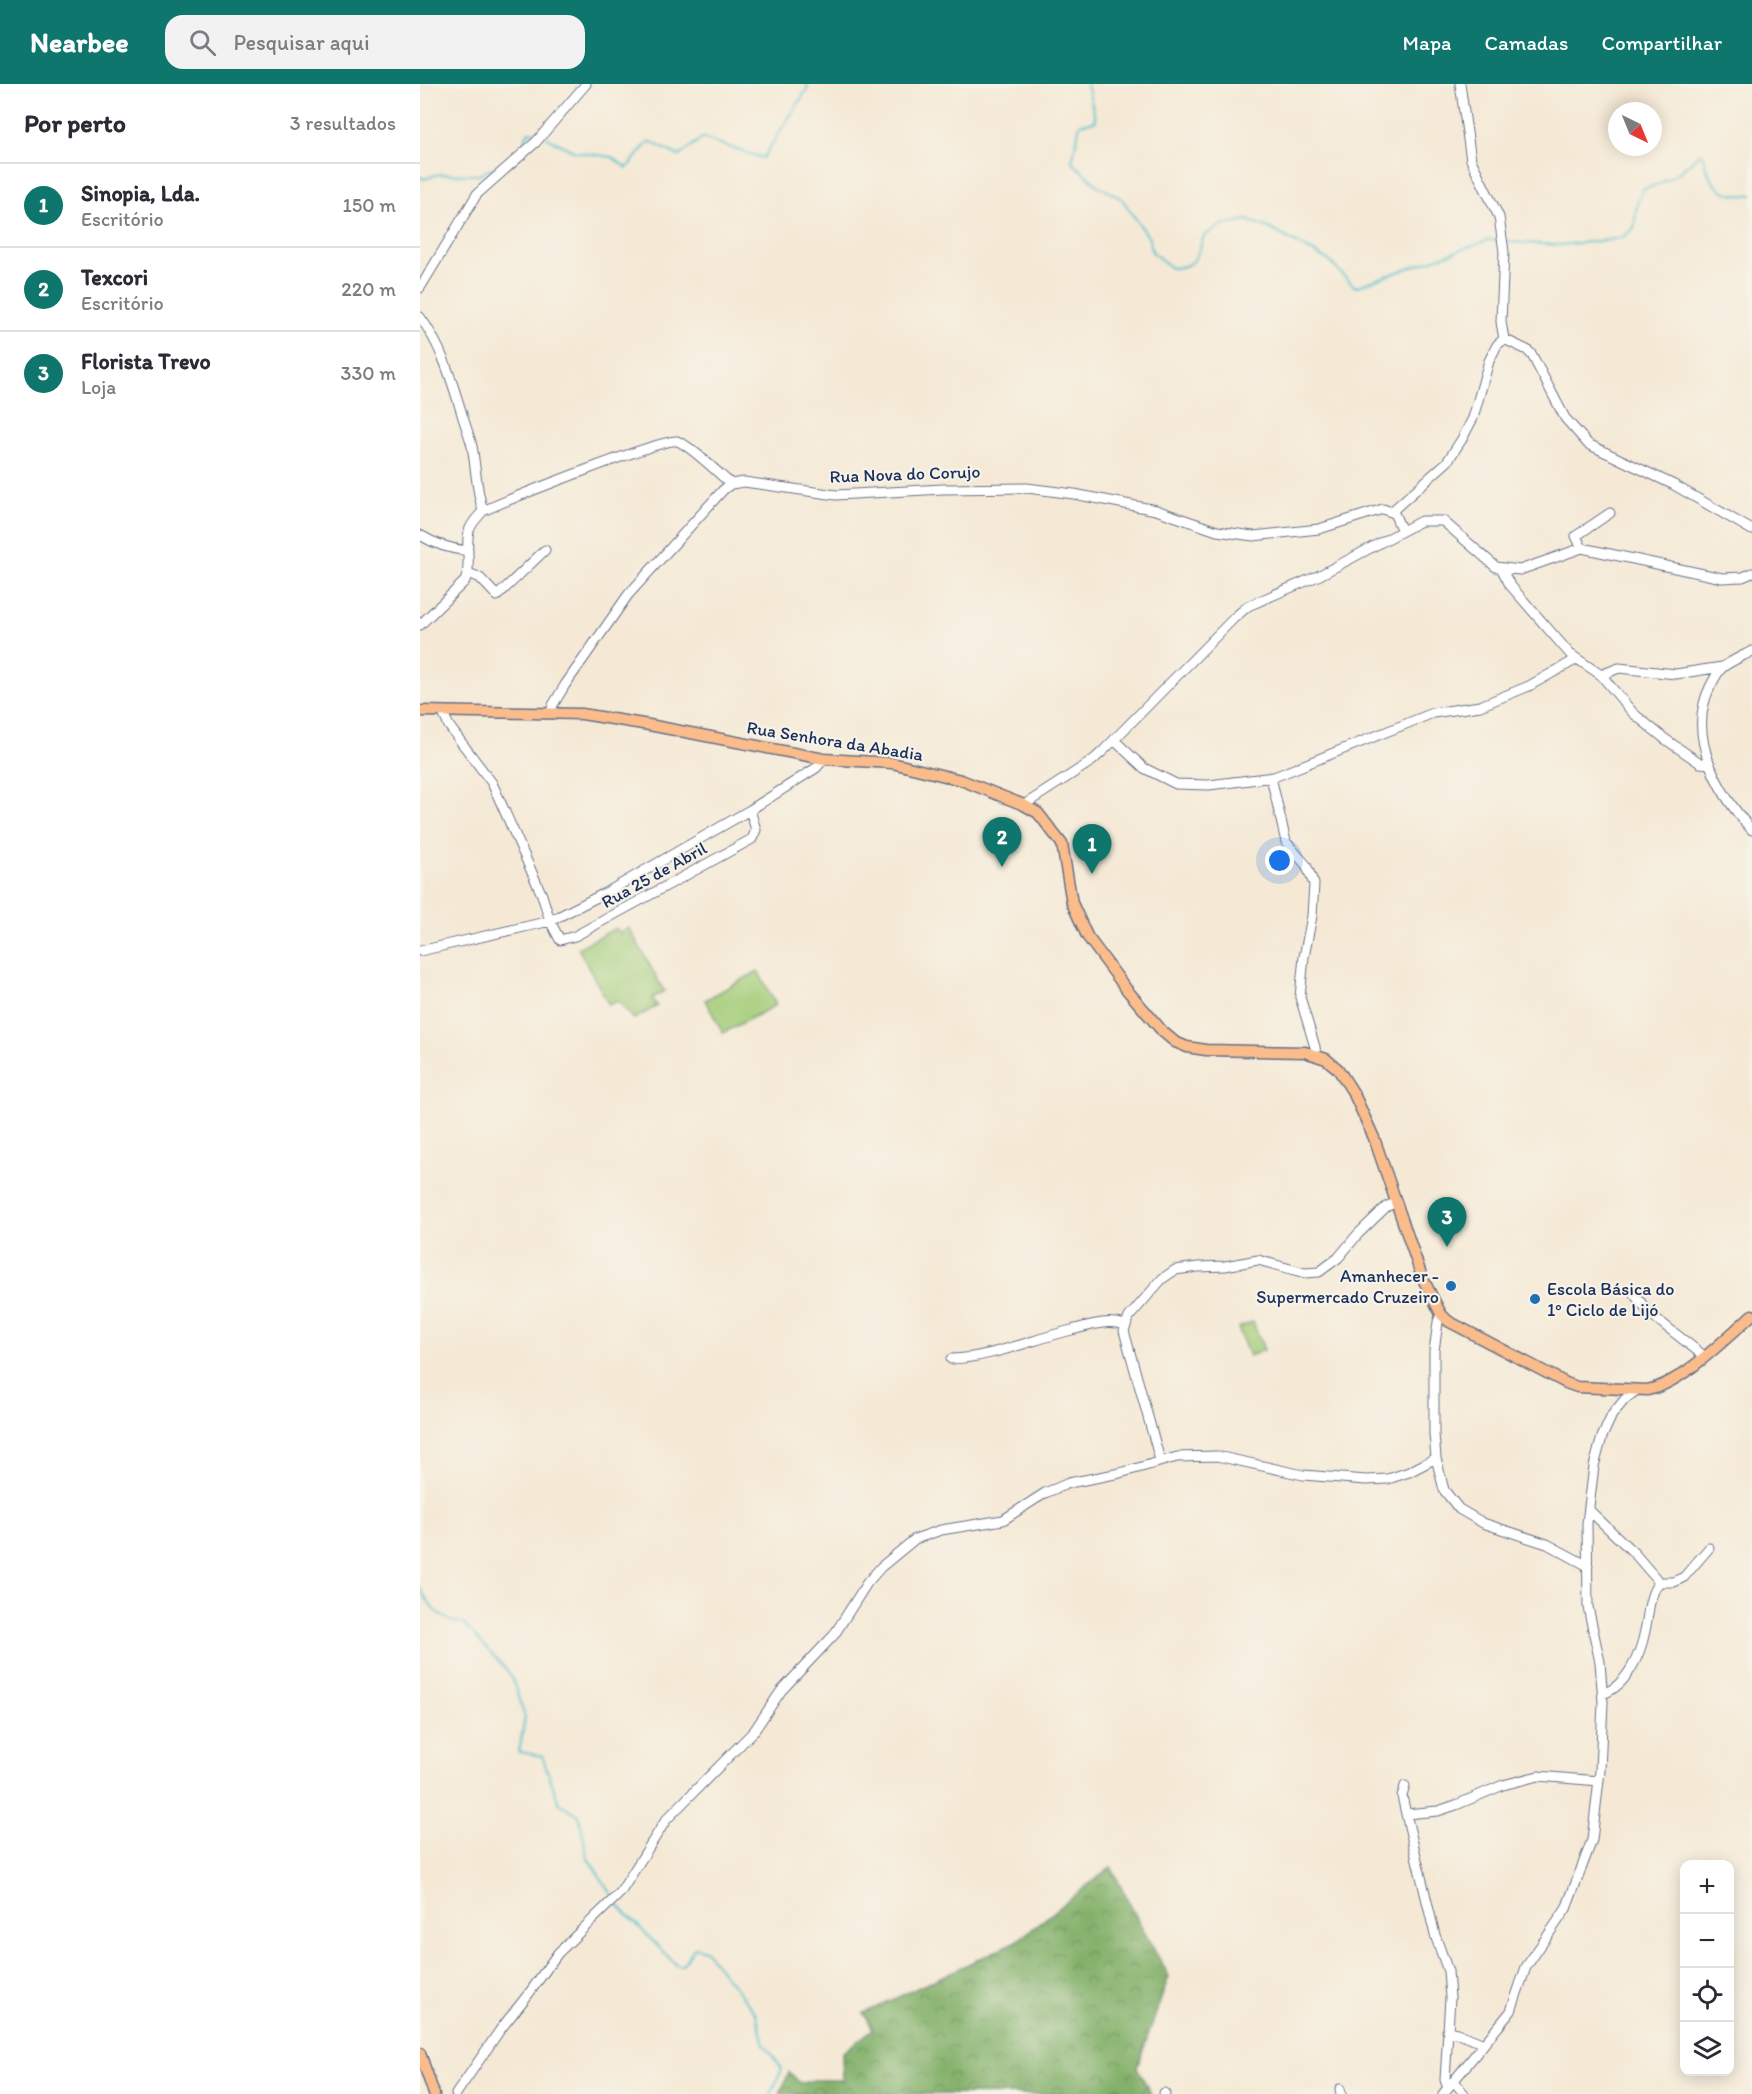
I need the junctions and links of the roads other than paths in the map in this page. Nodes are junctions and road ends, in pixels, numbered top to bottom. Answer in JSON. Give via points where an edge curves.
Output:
{"nodes":[{"id":1,"x":586,"y":84,"type":"edge"},
{"id":2,"x":1461,"y":84,"type":"edge"},
{"id":3,"x":420,"y":288,"type":"edge"},
{"id":4,"x":420,"y":317,"type":"edge"},
{"id":5,"x":1504,"y":339,"type":"junction"},
{"id":6,"x":731,"y":484,"type":"junction"},
{"id":7,"x":483,"y":511,"type":"junction"},
{"id":8,"x":1391,"y":512,"type":"junction"},
{"id":9,"x":1610,"y":513,"type":"dead end"},
{"id":10,"x":1752,"y":530,"type":"edge"},
{"id":11,"x":1402,"y":531,"type":"junction"},
{"id":12,"x":420,"y":535,"type":"edge"},
{"id":13,"x":1582,"y":548,"type":"junction"},
{"id":14,"x":545,"y":550,"type":"dead end"},
{"id":15,"x":468,"y":551,"type":"junction"},
{"id":16,"x":1501,"y":568,"type":"junction"},
{"id":17,"x":469,"y":573,"type":"junction"},
{"id":18,"x":1752,"y":573,"type":"edge"},
{"id":19,"x":420,"y":625,"type":"edge"},
{"id":20,"x":1752,"y":651,"type":"edge"},
{"id":21,"x":1577,"y":659,"type":"junction"},
{"id":22,"x":1722,"y":668,"type":"junction"},
{"id":23,"x":1601,"y":675,"type":"junction"},
{"id":24,"x":420,"y":711,"type":"edge"},
{"id":25,"x":551,"y":712,"type":"junction"},
{"id":26,"x":443,"y":713,"type":"junction"},
{"id":27,"x":1114,"y":740,"type":"junction"},
{"id":28,"x":824,"y":759,"type":"junction"},
{"id":29,"x":1710,"y":764,"type":"junction"},
{"id":30,"x":1271,"y":777,"type":"junction"},
{"id":31,"x":1024,"y":805,"type":"junction"},
{"id":32,"x":750,"y":810,"type":"junction"},
{"id":33,"x":1752,"y":830,"type":"edge"},
{"id":34,"x":550,"y":921,"type":"junction"},
{"id":35,"x":420,"y":951,"type":"edge"},
{"id":36,"x":1316,"y":1055,"type":"junction"},
{"id":37,"x":1396,"y":1202,"type":"junction"},
{"id":38,"x":1634,"y":1294,"type":"dead end"},
{"id":39,"x":1441,"y":1314,"type":"junction"},
{"id":40,"x":1752,"y":1315,"type":"edge"},
{"id":41,"x":1126,"y":1324,"type":"junction"},
{"id":42,"x":1704,"y":1356,"type":"junction"},
{"id":43,"x":951,"y":1359,"type":"dead end"},
{"id":44,"x":1637,"y":1390,"type":"junction"},
{"id":45,"x":1436,"y":1458,"type":"junction"},
{"id":46,"x":1160,"y":1460,"type":"junction"},
{"id":47,"x":1588,"y":1510,"type":"junction"},
{"id":48,"x":1709,"y":1548,"type":"dead end"},
{"id":49,"x":1588,"y":1566,"type":"junction"},
{"id":50,"x":1659,"y":1582,"type":"junction"},
{"id":51,"x":1603,"y":1694,"type":"junction"},
{"id":52,"x":1599,"y":1781,"type":"junction"},
{"id":53,"x":1405,"y":1786,"type":"dead end"},
{"id":54,"x":1406,"y":1814,"type":"junction"},
{"id":55,"x":1447,"y":2031,"type":"junction"},
{"id":56,"x":1484,"y":2044,"type":"junction"},
{"id":57,"x":420,"y":2053,"type":"edge"},
{"id":58,"x":1449,"y":2088,"type":"edge"},
{"id":59,"x":434,"y":2094,"type":"edge"},
{"id":60,"x":456,"y":2094,"type":"edge"},
{"id":61,"x":1464,"y":2094,"type":"edge"}],
"edges":[{"from":1,"to":3,"type":"street","via":[[536,142],[477,194]]},
{"from":2,"to":5,"type":"street","via":[[1471,160],[1499,217],[1504,252]]},
{"from":4,"to":7,"type":"street","via":[[432,332],[456,396],[472,446]]},
{"from":5,"to":8,"type":"street","via":[[1489,361],[1473,418],[1447,462]]},
{"from":5,"to":10,"type":"street","via":[[1532,355],[1565,418],[1588,444],[1674,485]]},
{"from":6,"to":7,"type":"street","via":[[674,440]]},
{"from":6,"to":8,"type":"street","name":"Rua Nova do Corujo","via":[[744,482],[836,495],[1027,488],[1156,510],[1217,531],[1253,536],[1319,529],[1383,509]]},
{"from":6,"to":25,"type":"street","via":[[628,595],[565,685]]},
{"from":7,"to":15,"type":"street","via":[[469,531]]},
{"from":8,"to":11,"type":"street"},
{"from":9,"to":13,"type":"street","via":[[1576,536]]},
{"from":11,"to":16,"type":"street","via":[[1421,521],[1443,520]]},
{"from":11,"to":27,"type":"street","via":[[1241,611]]},
{"from":12,"to":15,"type":"street","via":[[436,545]]},
{"from":13,"to":16,"type":"street","via":[[1520,570]]},
{"from":13,"to":18,"type":"street","via":[[1722,578]]},
{"from":14,"to":17,"type":"street","via":[[497,596],[480,578]]},
{"from":15,"to":17,"type":"street"},
{"from":16,"to":21,"type":"street","via":[[1534,614]]},
{"from":17,"to":19,"type":"street","via":[[459,589]]},
{"from":20,"to":22,"type":"street"},
{"from":21,"to":23,"type":"street"},
{"from":21,"to":30,"type":"street","via":[[1529,686],[1480,706],[1433,713]]},
{"from":22,"to":23,"type":"street","via":[[1676,674],[1619,668]]},
{"from":22,"to":29,"type":"street","via":[[1704,699],[1701,718],[1704,751]]},
{"from":23,"to":29,"type":"street","via":[[1633,713],[1700,763]]},
{"from":24,"to":26,"type":"main road","name":"Rua Senhora da Abadia"},
{"from":25,"to":26,"type":"main road","name":"Rua Senhora da Abadia"},
{"from":25,"to":28,"type":"main road","name":"Rua Senhora da Abadia","via":[[649,724]]},
{"from":26,"to":34,"type":"street","via":[[492,783],[543,895]]},
{"from":27,"to":30,"type":"street","via":[[1144,768],[1176,784],[1209,785]]},
{"from":27,"to":31,"type":"street","via":[[1092,761]]},
{"from":28,"to":31,"type":"main road","name":"Rua Senhora da Abadia","via":[[892,763],[961,780]]},
{"from":28,"to":32,"type":"street","name":"Rua 25 de Abril"},
{"from":29,"to":33,"type":"street","via":[[1734,811]]},
{"from":30,"to":36,"type":"street","via":[[1286,842],[1306,865],[1314,884],[1300,997]]},
{"from":31,"to":36,"type":"main road","name":"Rua Senhora da Abadia","via":[[1038,813],[1062,844],[1072,903],[1087,936],[1163,1032],[1175,1042],[1206,1050]]},
{"from":32,"to":34,"type":"street","name":"Rua 25 de Abril"},
{"from":32,"to":34,"type":"street","name":"Rua 25 de Abril","via":[[756,830],[752,839],[575,936],[560,940]]},
{"from":34,"to":35,"type":"street","name":"Rua 25 de Abril"},
{"from":36,"to":37,"type":"main road","name":"Rua Senhora da Abadia","via":[[1338,1069],[1354,1094]]},
{"from":37,"to":39,"type":"main road","name":"Rua Senhora da Abadia","via":[[1422,1277]]},
{"from":37,"to":41,"type":"street","via":[[1386,1207],[1338,1258],[1319,1272],[1305,1273],[1258,1260],[1175,1270],[1162,1279]]},
{"from":38,"to":42,"type":"street","via":[[1649,1313]]},
{"from":39,"to":44,"type":"main road","name":"Rua Senhora da Abadia","via":[[1566,1383]]},
{"from":39,"to":45,"type":"street","via":[[1434,1351]]},
{"from":40,"to":42,"type":"main road","name":"Rua Senhora da Abadia"},
{"from":41,"to":43,"type":"street","via":[[1096,1324]]},
{"from":41,"to":46,"type":"street","via":[[1124,1331]]},
{"from":42,"to":44,"type":"main road","name":"Rua Senhora da Abadia","via":[[1666,1385]]},
{"from":44,"to":47,"type":"street","via":[[1612,1415],[1602,1437]]},
{"from":45,"to":46,"type":"street","via":[[1388,1479],[1366,1480],[1303,1475],[1217,1456]]},
{"from":45,"to":49,"type":"street","via":[[1444,1490],[1459,1509],[1483,1523],[1547,1544]]},
{"from":46,"to":60,"type":"street","via":[[1069,1483],[1045,1493],[1003,1520],[941,1530],[915,1539],[896,1553],[867,1583],[834,1635],[781,1691],[754,1731],[666,1820],[620,1893],[558,1953]]},
{"from":47,"to":49,"type":"street"},
{"from":47,"to":50,"type":"street"},
{"from":48,"to":50,"type":"street","via":[[1684,1577]]},
{"from":49,"to":51,"type":"street","via":[[1588,1607]]},
{"from":50,"to":51,"type":"street","via":[[1652,1592],[1645,1633],[1630,1672],[1612,1691]]},
{"from":51,"to":52,"type":"street"},
{"from":52,"to":54,"type":"street","via":[[1538,1776],[1503,1785],[1438,1811]]},
{"from":52,"to":56,"type":"street","via":[[1592,1840],[1566,1909],[1526,1967],[1511,2011]]},
{"from":53,"to":54,"type":"street","via":[[1402,1796]]},
{"from":54,"to":55,"type":"street","via":[[1435,1935],[1448,1971]]},
{"from":55,"to":56,"type":"street"},
{"from":55,"to":58,"type":"street","via":[[1445,2080]]},
{"from":56,"to":58,"type":"street"},
{"from":57,"to":59,"type":"main road"},
{"from":58,"to":61,"type":"street"}]}
